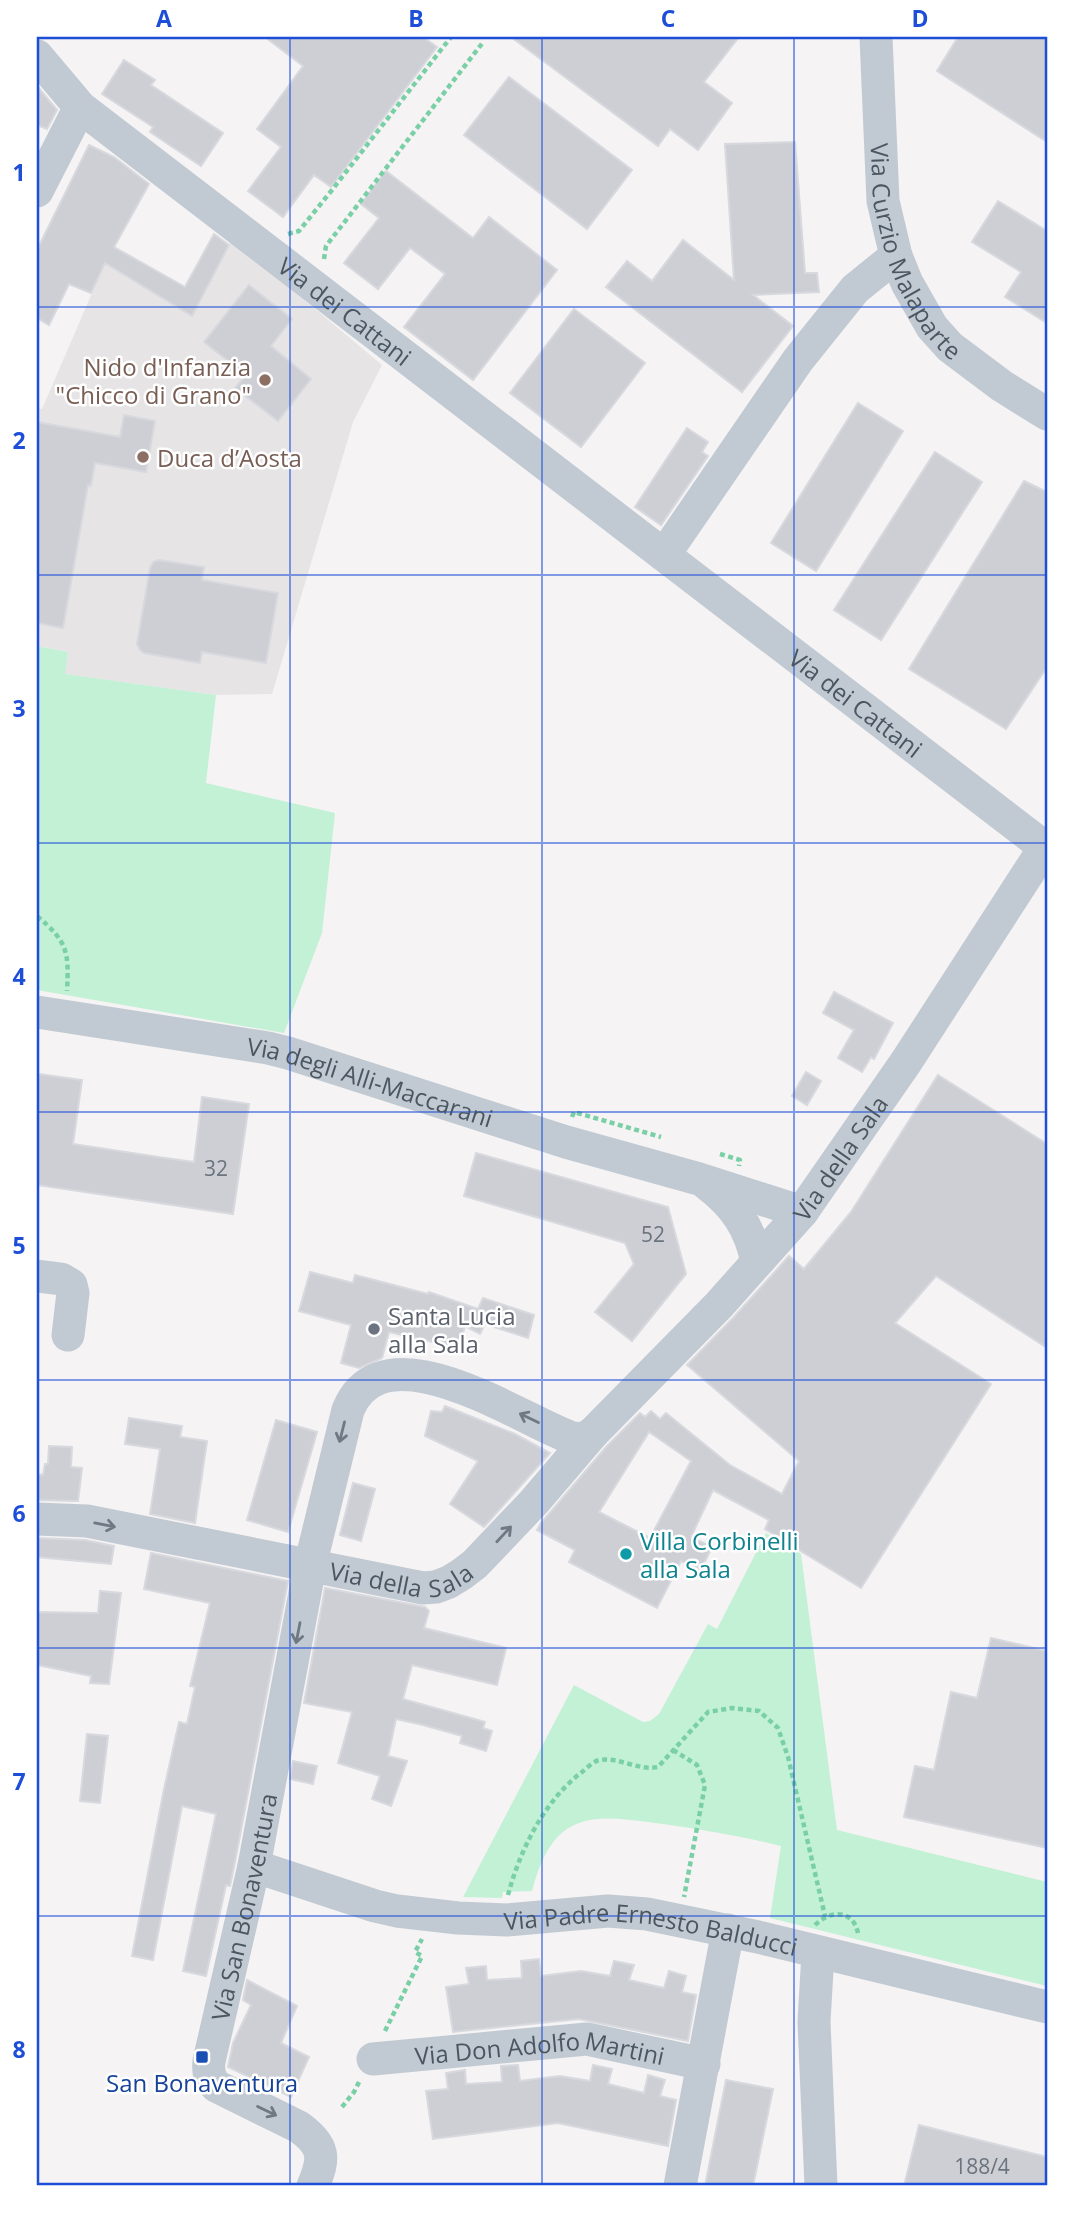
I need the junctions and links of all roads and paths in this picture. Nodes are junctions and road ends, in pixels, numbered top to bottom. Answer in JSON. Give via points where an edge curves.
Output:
{"nodes":[{"id":1,"x":451,"y":37,"type":"edge"},
{"id":2,"x":876,"y":37,"type":"edge"},
{"id":3,"x":484,"y":41,"type":"dead end"},
{"id":4,"x":37,"y":57,"type":"edge"},
{"id":5,"x":80,"y":107,"type":"junction"},
{"id":6,"x":37,"y":191,"type":"edge"},
{"id":7,"x":266,"y":247,"type":"junction"},
{"id":8,"x":895,"y":256,"type":"junction"},
{"id":9,"x":315,"y":285,"type":"junction"},
{"id":10,"x":1047,"y":414,"type":"edge"},
{"id":11,"x":664,"y":555,"type":"junction"},
{"id":12,"x":1046,"y":848,"type":"edge"},
{"id":13,"x":37,"y":916,"type":"edge"},
{"id":14,"x":51,"y":1014,"type":"edge"},
{"id":15,"x":571,"y":1121,"type":"dead end"},
{"id":16,"x":663,"y":1138,"type":"dead end"},
{"id":17,"x":707,"y":1166,"type":"junction"},
{"id":18,"x":737,"y":1177,"type":"dead end"},
{"id":19,"x":802,"y":1212,"type":"junction"},
{"id":20,"x":757,"y":1262,"type":"junction"},
{"id":21,"x":37,"y":1276,"type":"edge"},
{"id":22,"x":68,"y":1335,"type":"dead end"},
{"id":23,"x":576,"y":1444,"type":"junction"},
{"id":24,"x":37,"y":1519,"type":"edge"},
{"id":25,"x":310,"y":1566,"type":"junction"},
{"id":26,"x":673,"y":1751,"type":"junction"},
{"id":27,"x":254,"y":1866,"type":"junction"},
{"id":28,"x":507,"y":1896,"type":"dead end"},
{"id":29,"x":683,"y":1902,"type":"dead end"},
{"id":30,"x":825,"y":1916,"type":"junction"},
{"id":31,"x":428,"y":1929,"type":"dead end"},
{"id":32,"x":728,"y":1930,"type":"junction"},
{"id":33,"x":814,"y":1942,"type":"junction"},
{"id":34,"x":858,"y":1944,"type":"dead end"},
{"id":35,"x":1047,"y":2007,"type":"edge"},
{"id":36,"x":372,"y":2058,"type":"junction"},
{"id":37,"x":704,"y":2064,"type":"junction"},
{"id":38,"x":342,"y":2107,"type":"dead end"},
{"id":39,"x":313,"y":2186,"type":"edge"},
{"id":40,"x":680,"y":2186,"type":"edge"},
{"id":41,"x":821,"y":2186,"type":"edge"}],
"edges":[{"from":1,"to":7,"type":"path","via":[[299,231],[272,239]]},
{"from":2,"to":8,"type":"street","name":"Via Curzio Malaparte","via":[[883,201]]},
{"from":3,"to":9,"type":"path","via":[[326,246],[322,274]]},
{"from":4,"to":5,"type":"street","name":"Via dei Cattani"},
{"from":5,"to":6,"type":"street"},
{"from":5,"to":7,"type":"street","name":"Via dei Cattani"},
{"from":7,"to":9,"type":"street","name":"Via dei Cattani"},
{"from":8,"to":10,"type":"street","name":"Via Curzio Malaparte","via":[[932,327],[950,348]]},
{"from":8,"to":11,"type":"street","via":[[855,289],[798,360]]},
{"from":9,"to":11,"type":"street","name":"Via dei Cattani"},
{"from":11,"to":12,"type":"street","name":"Via dei Cattani"},
{"from":12,"to":19,"type":"street","name":"Via della Sala"},
{"from":13,"to":14,"type":"path","via":[[67,951],[68,970]]},
{"from":14,"to":17,"type":"street","name":"Via degli Alli-Maccarani","via":[[268,1048],[566,1142]]},
{"from":15,"to":16,"type":"path","via":[[574,1112]]},
{"from":17,"to":18,"type":"path","via":[[740,1160]]},
{"from":17,"to":19,"type":"street","name":"Via degli Alli-Maccarani"},
{"from":17,"to":20,"type":"street","name":"Via degli Alli-Maccarani","via":[[750,1236]]},
{"from":19,"to":20,"type":"street","name":"Via della Sala"},
{"from":20,"to":23,"type":"street","name":"Via della Sala"},
{"from":21,"to":22,"type":"street","via":[[71,1285]]},
{"from":25,"to":23,"type":"street","name":"Via della Sala","one_way":true,"via":[[423,1588],[449,1582],[475,1564],[534,1502]]},
{"from":23,"to":25,"type":"street","name":"Via della Sala","one_way":true,"via":[[492,1401],[437,1380],[405,1374],[369,1382],[354,1396],[348,1410]]},
{"from":24,"to":25,"type":"street","name":"Via della Sala","one_way":true,"via":[[87,1521]]},
{"from":25,"to":27,"type":"street","name":"Via San Bonaventura","one_way":true},
{"from":26,"to":28,"type":"path","via":[[658,1767],[646,1769],[624,1761],[597,1760],[573,1779],[540,1819]]},
{"from":26,"to":29,"type":"path","via":[[697,1765],[705,1785]]},
{"from":26,"to":30,"type":"path","via":[[708,1712],[732,1708],[759,1711],[778,1728]]},
{"from":27,"to":32,"type":"street","name":"Via Padre Ernesto Balducci","via":[[397,1911],[507,1920],[608,1910]]},
{"from":27,"to":39,"type":"street","name":"Via San Bonaventura","one_way":true,"via":[[208,2070],[216,2086],[311,2136],[322,2160]]},
{"from":30,"to":33,"type":"path"},
{"from":30,"to":34,"type":"path","via":[[834,1913],[851,1918]]},
{"from":31,"to":36,"type":"path","via":[[415,1952],[422,1956]]},
{"from":32,"to":33,"type":"street","name":"Via Padre Ernesto Balducci"},
{"from":32,"to":37,"type":"street"},
{"from":33,"to":35,"type":"street"},
{"from":33,"to":41,"type":"street","name":"Via Padre Ernesto Balducci"},
{"from":36,"to":37,"type":"street","name":"Via Don Adolfo Martini","via":[[587,2039]]},
{"from":36,"to":38,"type":"path"},
{"from":37,"to":40,"type":"street"}]}
